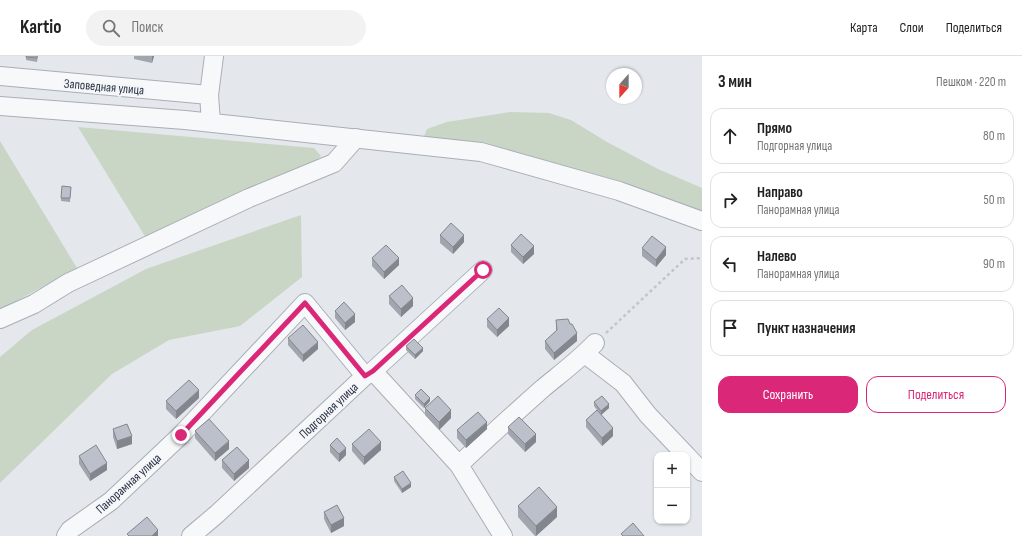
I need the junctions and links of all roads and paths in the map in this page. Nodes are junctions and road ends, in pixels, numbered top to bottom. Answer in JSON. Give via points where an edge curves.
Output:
{"nodes":[{"id":1,"x":214,"y":56,"type":"edge"},
{"id":2,"x":0,"y":76,"type":"edge"},
{"id":3,"x":209,"y":95,"type":"junction"},
{"id":4,"x":0,"y":106,"type":"edge"},
{"id":5,"x":211,"y":122,"type":"junction"},
{"id":6,"x":356,"y":138,"type":"junction"},
{"id":7,"x":702,"y":221,"type":"edge"},
{"id":8,"x":702,"y":258,"type":"edge"},
{"id":9,"x":483,"y":270,"type":"dead end"},
{"id":10,"x":0,"y":319,"type":"edge"},
{"id":11,"x":590,"y":348,"type":"junction"},
{"id":12,"x":369,"y":373,"type":"junction"},
{"id":13,"x":682,"y":452,"type":"edge"},
{"id":14,"x":690,"y":460,"type":"edge"},
{"id":15,"x":459,"y":465,"type":"junction"},
{"id":16,"x":702,"y":472,"type":"edge"},
{"id":17,"x":500,"y":535,"type":"edge"},
{"id":18,"x":66,"y":536,"type":"edge"},
{"id":19,"x":191,"y":536,"type":"edge"}],
"edges":[{"from":1,"to":3,"type":"street"},
{"from":2,"to":3,"type":"street","name":"Заповедная улица"},
{"from":3,"to":5,"type":"street"},
{"from":4,"to":5,"type":"street"},
{"from":5,"to":6,"type":"street"},
{"from":6,"to":7,"type":"street","via":[[481,152],[619,191]]},
{"from":6,"to":10,"type":"street","via":[[334,163],[249,198],[68,283],[34,304]]},
{"from":8,"to":11,"type":"path","via":[[685,260]]},
{"from":9,"to":12,"type":"street","name":"Подгорная улица"},
{"from":11,"to":13,"type":"street"},
{"from":11,"to":15,"type":"street"},
{"from":12,"to":15,"type":"street"},
{"from":12,"to":18,"type":"street","name":"Панорамная улица","via":[[305,303],[181,435],[111,501],[70,530]]},
{"from":12,"to":19,"type":"street","name":"Подгорная улица"},
{"from":14,"to":16,"type":"street"},
{"from":15,"to":17,"type":"street"}]}
